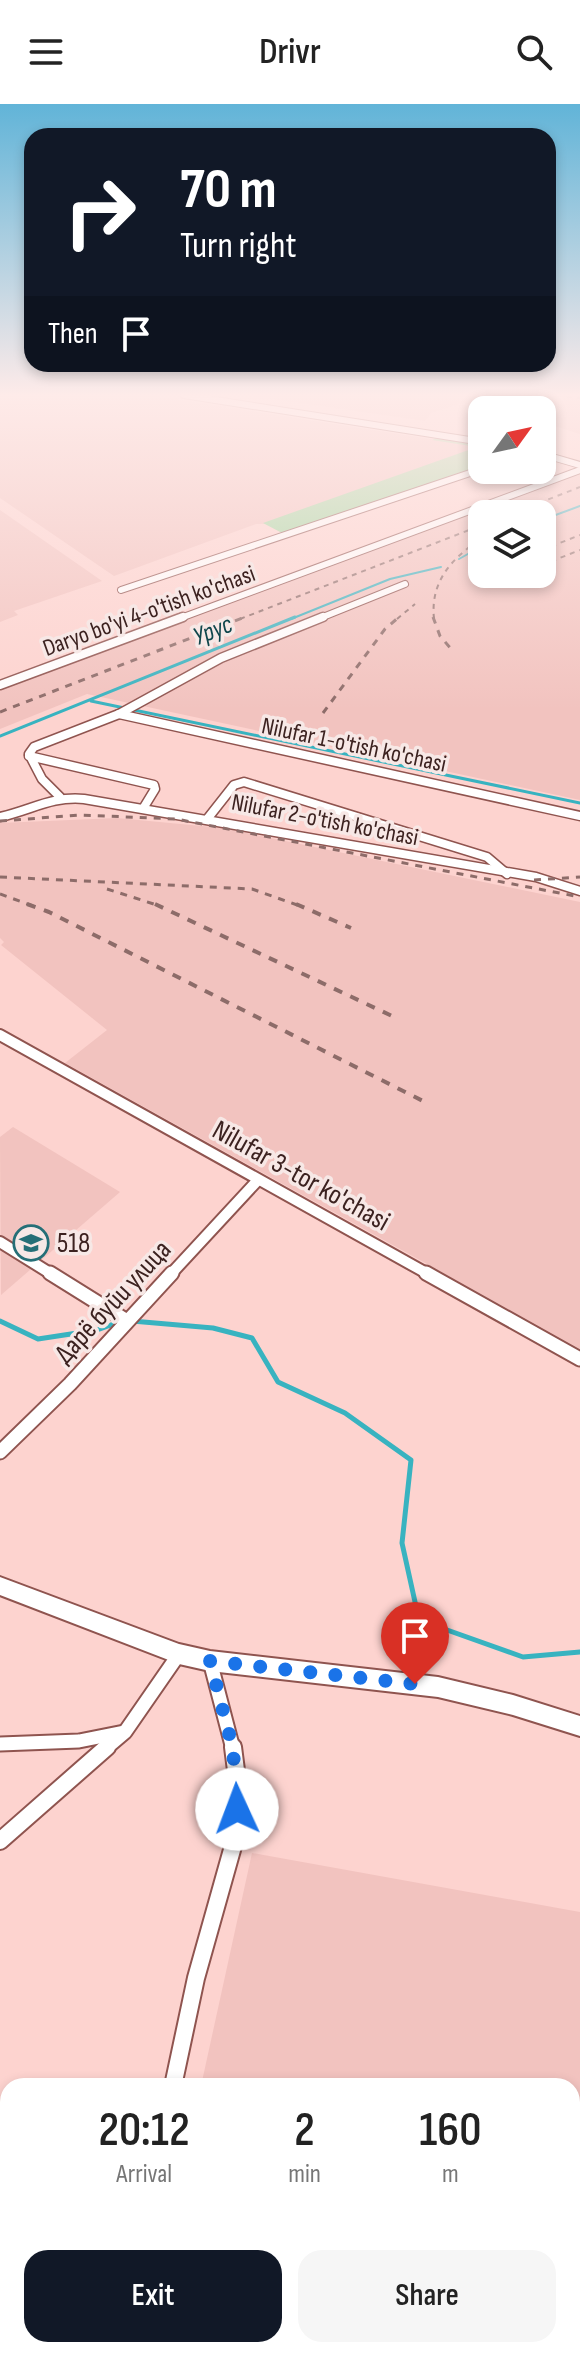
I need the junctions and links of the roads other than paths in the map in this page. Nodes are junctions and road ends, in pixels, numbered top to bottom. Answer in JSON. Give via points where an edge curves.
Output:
{"nodes":[{"id":1,"x":389,"y":500,"type":"edge"},
{"id":2,"x":492,"y":500,"type":"edge"},
{"id":3,"x":405,"y":584,"type":"dead end"},
{"id":4,"x":121,"y":590,"type":"dead end"},
{"id":5,"x":0,"y":685,"type":"edge"},
{"id":6,"x":119,"y":714,"type":"junction"},
{"id":7,"x":29,"y":756,"type":"junction"},
{"id":8,"x":60,"y":797,"type":"junction"},
{"id":9,"x":144,"y":807,"type":"junction"},
{"id":10,"x":580,"y":816,"type":"edge"},
{"id":11,"x":0,"y":817,"type":"edge"},
{"id":12,"x":208,"y":818,"type":"junction"},
{"id":13,"x":507,"y":874,"type":"junction"},
{"id":14,"x":580,"y":891,"type":"edge"},
{"id":15,"x":0,"y":1035,"type":"edge"},
{"id":16,"x":258,"y":1180,"type":"junction"},
{"id":17,"x":0,"y":1242,"type":"edge"},
{"id":18,"x":127,"y":1321,"type":"junction"},
{"id":19,"x":580,"y":1359,"type":"edge"},
{"id":20,"x":0,"y":1452,"type":"edge"},
{"id":21,"x":0,"y":1586,"type":"edge"},
{"id":22,"x":179,"y":1654,"type":"junction"},
{"id":23,"x":210,"y":1661,"type":"junction"},
{"id":24,"x":580,"y":1726,"type":"edge"},
{"id":25,"x":125,"y":1732,"type":"junction"},
{"id":26,"x":0,"y":1744,"type":"edge"},
{"id":27,"x":0,"y":1841,"type":"edge"},
{"id":28,"x":175,"y":2078,"type":"edge"}],
"edges":[{"from":1,"to":4,"type":"street"},
{"from":2,"to":5,"type":"street","name":"Daryo bo'yi 4-o'tish ko'chasi"},
{"from":3,"to":6,"type":"street","via":[[221,658]]},
{"from":6,"to":7,"type":"street","via":[[34,747]]},
{"from":6,"to":10,"type":"street","name":"Nilufar 1-o'tish ko'chasi"},
{"from":7,"to":8,"type":"street"},
{"from":7,"to":9,"type":"street","via":[[154,785]]},
{"from":8,"to":9,"type":"street","name":"Nilufar 2-o'tish ko'chasi"},
{"from":8,"to":11,"type":"street","name":"Nilufar 2-o'tish ko'chasi"},
{"from":9,"to":12,"type":"street","name":"Nilufar 2-o'tish ko'chasi"},
{"from":12,"to":13,"type":"street","name":"Nilufar 2-o'tish ko'chasi"},
{"from":12,"to":13,"type":"street","via":[[234,785],[244,782],[487,857]]},
{"from":13,"to":14,"type":"street","name":"Nilufar 2-o'tish ko'chasi"},
{"from":15,"to":16,"type":"street","name":"Nilufar 3-tor ko'chasi"},
{"from":16,"to":18,"type":"street","name":"Дарё буйи улица"},
{"from":16,"to":19,"type":"street","name":"Nilufar 3-tor ko'chasi"},
{"from":17,"to":18,"type":"street"},
{"from":18,"to":20,"type":"street","name":"Дарё буйи улица"},
{"from":21,"to":22,"type":"street"},
{"from":22,"to":23,"type":"street"},
{"from":22,"to":25,"type":"street"},
{"from":23,"to":24,"type":"street","via":[[438,1687]]},
{"from":23,"to":28,"type":"street","via":[[233,1749],[237,1832]]},
{"from":25,"to":26,"type":"street","via":[[79,1741]]},
{"from":25,"to":27,"type":"street"}]}
